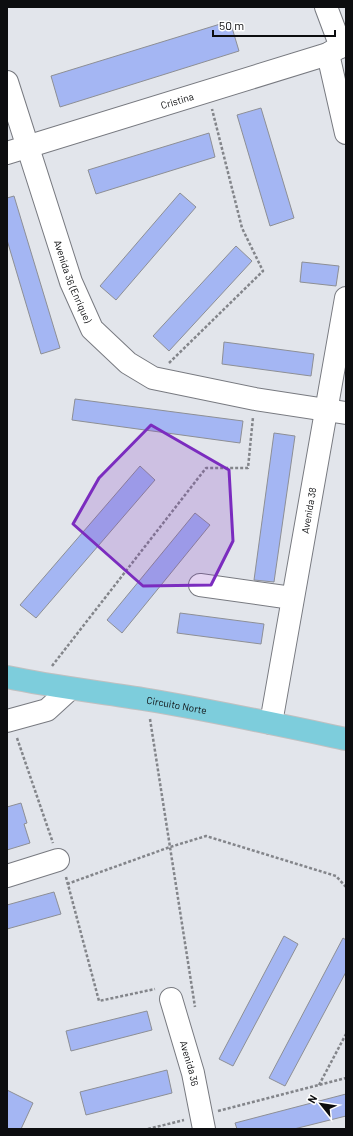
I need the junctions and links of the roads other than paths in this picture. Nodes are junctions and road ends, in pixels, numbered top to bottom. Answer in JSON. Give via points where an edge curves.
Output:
{"nodes":[{"id":1,"x":326,"y":7,"type":"edge"},
{"id":2,"x":338,"y":48,"type":"edge"},
{"id":3,"x":7,"y":82,"type":"edge"},
{"id":4,"x":346,"y":133,"type":"edge"},
{"id":5,"x":27,"y":147,"type":"junction"},
{"id":6,"x":7,"y":153,"type":"edge"},
{"id":7,"x":346,"y":298,"type":"edge"},
{"id":8,"x":336,"y":411,"type":"edge"},
{"id":9,"x":200,"y":585,"type":"dead end"},
{"id":10,"x":292,"y":598,"type":"junction"},
{"id":11,"x":7,"y":678,"type":"edge"},
{"id":12,"x":70,"y":689,"type":"junction"},
{"id":13,"x":9,"y":720,"type":"edge"},
{"id":14,"x":271,"y":723,"type":"junction"},
{"id":15,"x":346,"y":739,"type":"edge"},
{"id":16,"x":58,"y":860,"type":"road end"},
{"id":17,"x":7,"y":876,"type":"edge"},
{"id":18,"x":171,"y":999,"type":"road end"},
{"id":19,"x":203,"y":1122,"type":"edge"}],
"edges":[{"from":1,"to":2,"type":"street"},
{"from":2,"to":4,"type":"street"},
{"from":2,"to":5,"type":"street","name":"Cristina"},
{"from":3,"to":5,"type":"street","name":"Avenida 36 (Enrique)"},
{"from":5,"to":6,"type":"street","name":"Cristina"},
{"from":5,"to":8,"type":"street","name":"Avenida 36 (Enrique)","via":[[71,282],[92,329],[128,363],[153,378],[255,399]]},
{"from":7,"to":8,"type":"street","name":"Avenida 38"},
{"from":8,"to":10,"type":"street","name":"Avenida 38"},
{"from":9,"to":10,"type":"street"},
{"from":10,"to":14,"type":"street","name":"Avenida 38"},
{"from":11,"to":12,"type":"main road","name":"Circuito Norte"},
{"from":12,"to":13,"type":"street","via":[[48,710]]},
{"from":12,"to":14,"type":"main road","name":"Circuito Norte"},
{"from":14,"to":15,"type":"main road","name":"Circuito Norte"},
{"from":16,"to":17,"type":"street"},
{"from":18,"to":19,"type":"street","name":"Avenida 36","via":[[193,1073]]}]}
